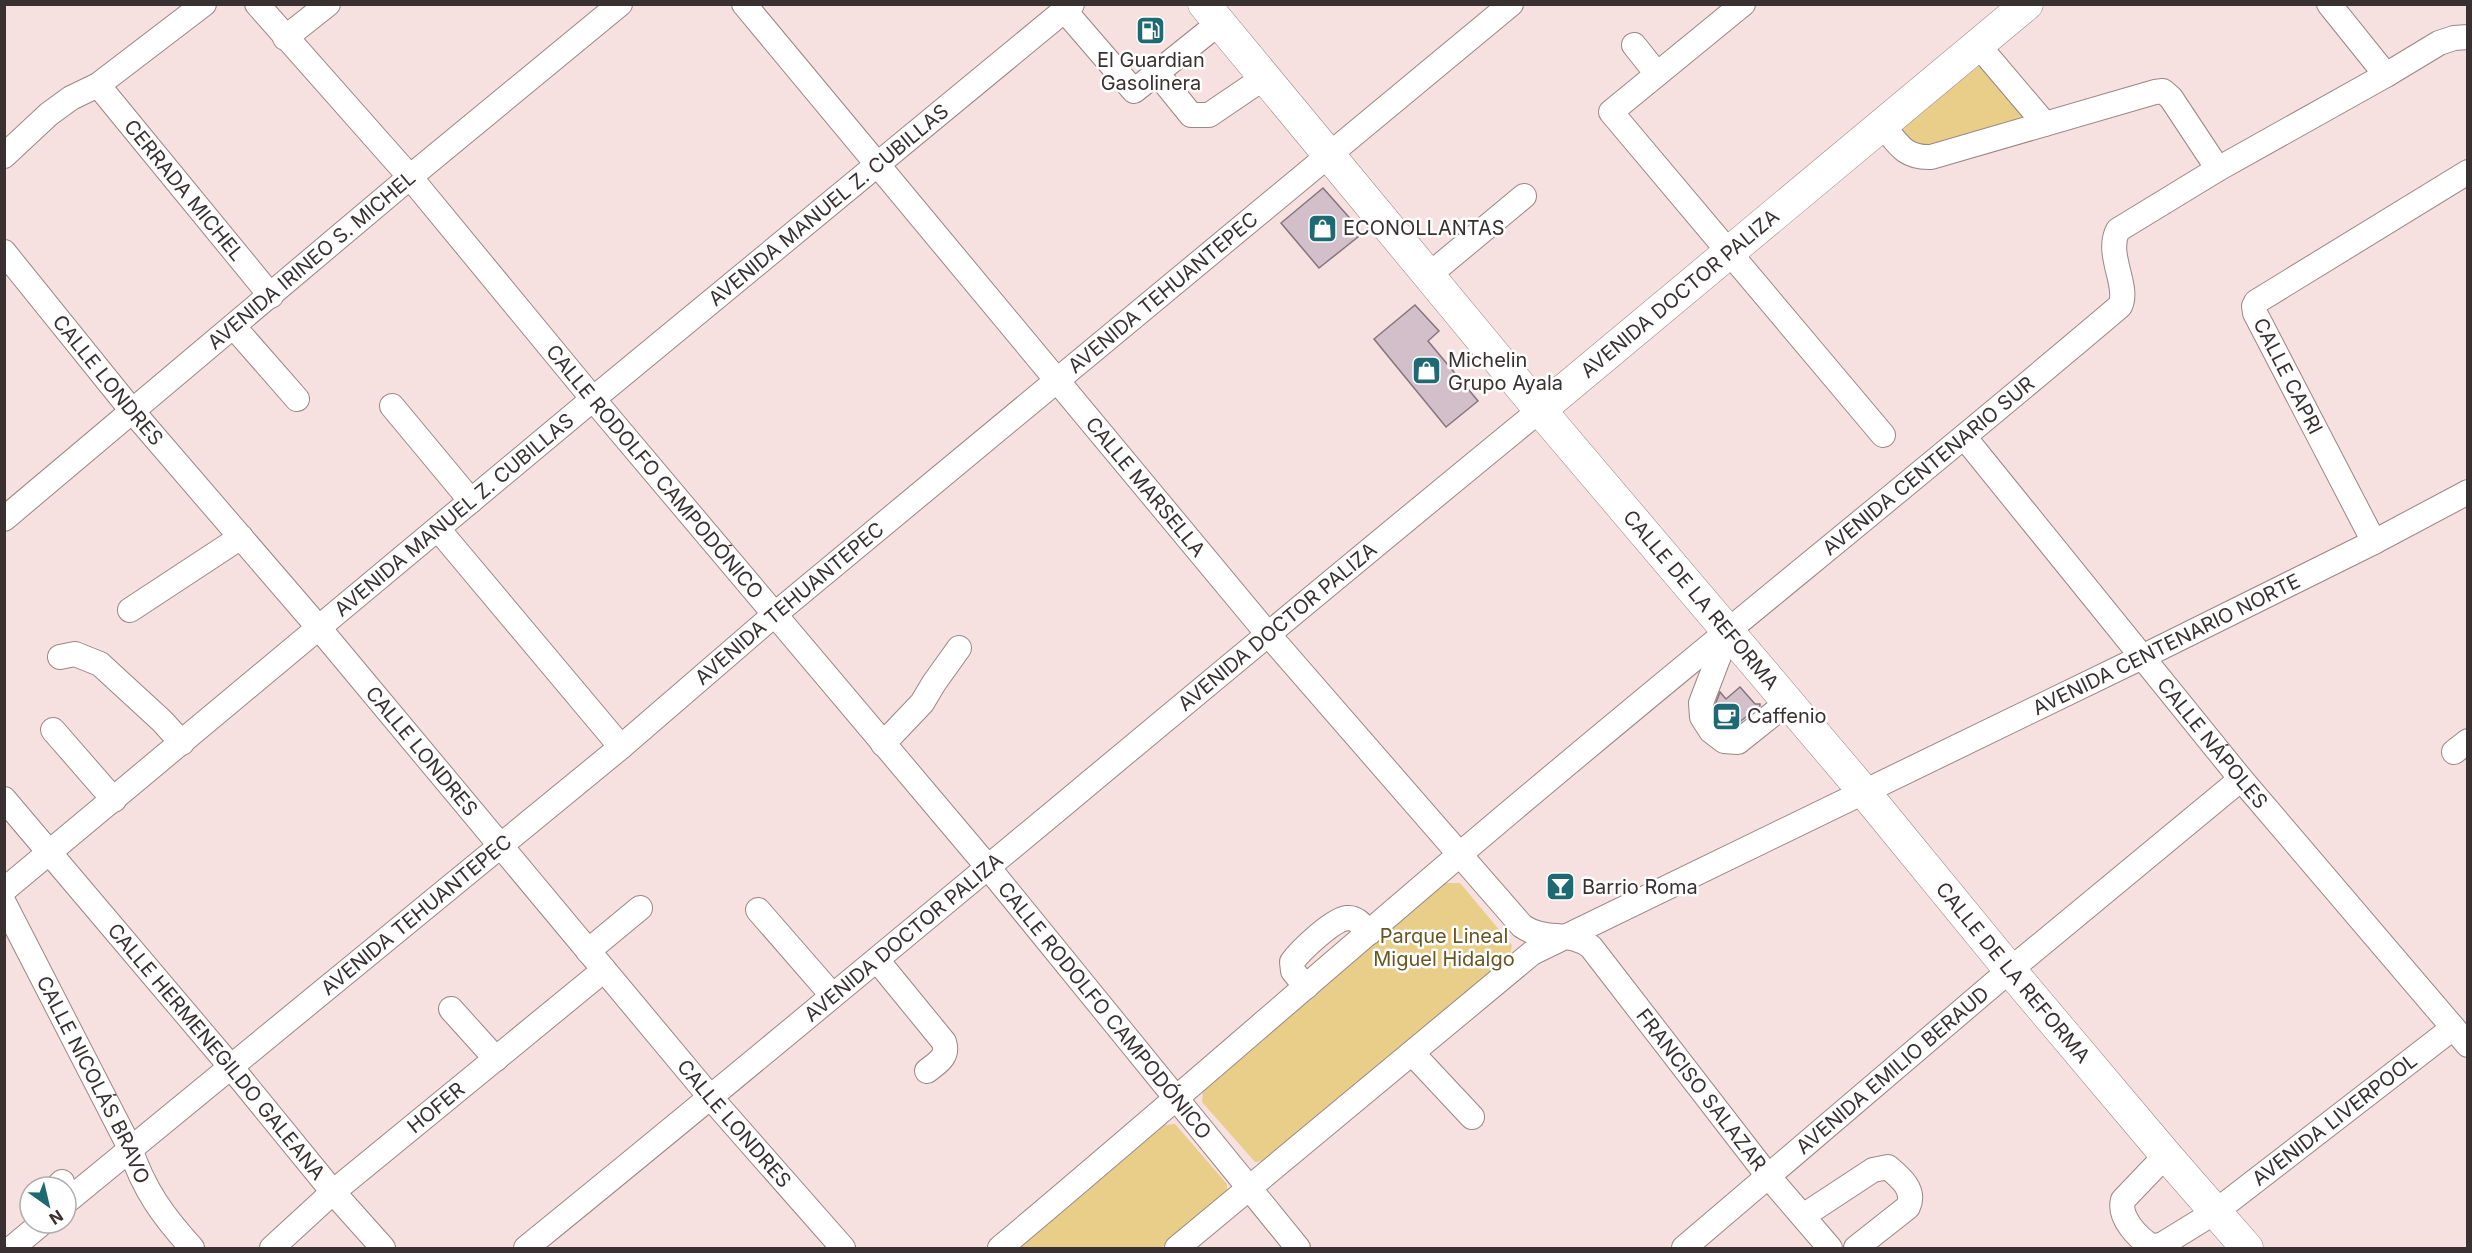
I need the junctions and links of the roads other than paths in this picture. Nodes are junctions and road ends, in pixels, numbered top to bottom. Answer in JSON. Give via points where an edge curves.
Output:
{"nodes":[{"id":1,"x":204,"y":4,"type":"edge"},
{"id":2,"x":256,"y":4,"type":"edge"},
{"id":3,"x":327,"y":4,"type":"edge"},
{"id":4,"x":620,"y":4,"type":"edge"},
{"id":5,"x":744,"y":4,"type":"edge"},
{"id":6,"x":1511,"y":4,"type":"edge"},
{"id":7,"x":1743,"y":4,"type":"edge"},
{"id":8,"x":2027,"y":4,"type":"edge"},
{"id":9,"x":2329,"y":4,"type":"edge"},
{"id":10,"x":1069,"y":8,"type":"edge"},
{"id":11,"x":1210,"y":10,"type":"edge"},
{"id":12,"x":2468,"y":37,"type":"edge"},
{"id":13,"x":285,"y":38,"type":"junction"},
{"id":14,"x":1634,"y":45,"type":"dead end"},
{"id":15,"x":1978,"y":45,"type":"junction"},
{"id":16,"x":1157,"y":73,"type":"junction"},
{"id":17,"x":1658,"y":74,"type":"junction"},
{"id":18,"x":2386,"y":75,"type":"junction"},
{"id":19,"x":1265,"y":77,"type":"junction"},
{"id":20,"x":98,"y":85,"type":"junction"},
{"id":21,"x":1882,"y":124,"type":"junction"},
{"id":22,"x":2045,"y":124,"type":"junction"},
{"id":23,"x":4,"y":156,"type":"edge"},
{"id":24,"x":1331,"y":156,"type":"junction"},
{"id":25,"x":879,"y":166,"type":"junction"},
{"id":26,"x":2218,"y":170,"type":"junction"},
{"id":27,"x":2468,"y":172,"type":"edge"},
{"id":28,"x":410,"y":177,"type":"junction"},
{"id":29,"x":1524,"y":196,"type":"dead end"},
{"id":30,"x":4,"y":252,"type":"edge"},
{"id":31,"x":1730,"y":252,"type":"junction"},
{"id":32,"x":1429,"y":274,"type":"junction"},
{"id":33,"x":271,"y":296,"type":"junction"},
{"id":34,"x":234,"y":327,"type":"junction"},
{"id":35,"x":1058,"y":380,"type":"junction"},
{"id":36,"x":297,"y":399,"type":"dead end"},
{"id":37,"x":593,"y":399,"type":"junction"},
{"id":38,"x":392,"y":406,"type":"dead end"},
{"id":39,"x":1540,"y":410,"type":"junction"},
{"id":40,"x":134,"y":412,"type":"junction"},
{"id":41,"x":1883,"y":435,"type":"dead end"},
{"id":42,"x":1965,"y":438,"type":"junction"},
{"id":43,"x":2468,"y":492,"type":"edge"},
{"id":44,"x":471,"y":501,"type":"junction"},
{"id":45,"x":5,"y":519,"type":"edge"},
{"id":46,"x":438,"y":529,"type":"junction"},
{"id":47,"x":241,"y":537,"type":"junction"},
{"id":48,"x":2374,"y":542,"type":"junction"},
{"id":49,"x":130,"y":610,"type":"dead end"},
{"id":50,"x":774,"y":615,"type":"junction"},
{"id":51,"x":319,"y":628,"type":"junction"},
{"id":52,"x":1728,"y":632,"type":"junction"},
{"id":53,"x":1267,"y":633,"type":"junction"},
{"id":54,"x":959,"y":648,"type":"dead end"},
{"id":55,"x":60,"y":657,"type":"dead end"},
{"id":56,"x":2142,"y":657,"type":"junction"},
{"id":57,"x":1788,"y":702,"type":"junction"},
{"id":58,"x":53,"y":730,"type":"dead end"},
{"id":59,"x":182,"y":743,"type":"junction"},
{"id":60,"x":883,"y":744,"type":"junction"},
{"id":61,"x":621,"y":747,"type":"junction"},
{"id":62,"x":2241,"y":779,"type":"junction"},
{"id":63,"x":1865,"y":793,"type":"junction"},
{"id":64,"x":4,"y":799,"type":"edge"},
{"id":65,"x":114,"y":800,"type":"junction"},
{"id":66,"x":502,"y":845,"type":"junction"},
{"id":67,"x":50,"y":854,"type":"junction"},
{"id":68,"x":1460,"y":855,"type":"junction"},
{"id":69,"x":987,"y":866,"type":"junction"},
{"id":70,"x":4,"y":890,"type":"edge"},
{"id":71,"x":4,"y":903,"type":"edge"},
{"id":72,"x":640,"y":908,"type":"dead end"},
{"id":73,"x":758,"y":910,"type":"dead end"},
{"id":74,"x":1568,"y":937,"type":"junction"},
{"id":75,"x":588,"y":951,"type":"junction"},
{"id":76,"x":877,"y":960,"type":"junction"},
{"id":77,"x":604,"y":970,"type":"junction"},
{"id":78,"x":2010,"y":970,"type":"junction"},
{"id":79,"x":832,"y":995,"type":"junction"},
{"id":80,"x":451,"y":1009,"type":"dead end"},
{"id":81,"x":2460,"y":1036,"type":"edge"},
{"id":82,"x":1413,"y":1054,"type":"junction"},
{"id":83,"x":496,"y":1059,"type":"junction"},
{"id":84,"x":231,"y":1067,"type":"junction"},
{"id":85,"x":927,"y":1071,"type":"dead end"},
{"id":86,"x":711,"y":1098,"type":"junction"},
{"id":87,"x":1177,"y":1100,"type":"junction"},
{"id":88,"x":1472,"y":1117,"type":"dead end"},
{"id":89,"x":130,"y":1148,"type":"junction"},
{"id":90,"x":2166,"y":1155,"type":"junction"},
{"id":91,"x":1768,"y":1176,"type":"junction"},
{"id":92,"x":78,"y":1181,"type":"edge"},
{"id":93,"x":1248,"y":1188,"type":"junction"},
{"id":94,"x":333,"y":1192,"type":"junction"},
{"id":95,"x":2216,"y":1212,"type":"junction"},
{"id":96,"x":1803,"y":1216,"type":"junction"},
{"id":97,"x":18,"y":1230,"type":"edge"},
{"id":98,"x":23,"y":1235,"type":"edge"},
{"id":99,"x":10,"y":1243,"type":"edge"},
{"id":100,"x":192,"y":1248,"type":"edge"},
{"id":101,"x":272,"y":1248,"type":"edge"},
{"id":102,"x":383,"y":1248,"type":"edge"},
{"id":103,"x":526,"y":1248,"type":"edge"},
{"id":104,"x":843,"y":1248,"type":"edge"},
{"id":105,"x":1000,"y":1248,"type":"edge"},
{"id":106,"x":1177,"y":1248,"type":"edge"},
{"id":107,"x":1298,"y":1248,"type":"edge"},
{"id":108,"x":1684,"y":1248,"type":"edge"},
{"id":109,"x":1830,"y":1248,"type":"edge"},
{"id":110,"x":1856,"y":1248,"type":"edge"},
{"id":111,"x":2247,"y":1248,"type":"edge"}],
"edges":[{"from":1,"to":20,"type":"street"},
{"from":2,"to":13,"type":"street","name":"CALLE RODOLFO CAMPODÓNICO"},
{"from":3,"to":13,"type":"street"},
{"from":4,"to":28,"type":"street","name":"AVENIDA IRINEO S. MICHEL"},
{"from":5,"to":25,"type":"street","name":"CALLE MARSELLA"},
{"from":6,"to":24,"type":"street","name":"AVENIDA TEHUANTEPEC"},
{"from":7,"to":17,"type":"street"},
{"from":8,"to":15,"type":"main road","name":"AVENIDA DOCTOR PALIZA"},
{"from":9,"to":18,"type":"street"},
{"from":10,"to":16,"type":"street","via":[[1134,91]]},
{"from":10,"to":25,"type":"street","name":"AVENIDA MANUEL Z. CUBILLAS"},
{"from":11,"to":16,"type":"street"},
{"from":11,"to":19,"type":"main road","name":"CALLE DE LA REFORMA"},
{"from":12,"to":18,"type":"street","via":[[2439,43]]},
{"from":13,"to":28,"type":"street","name":"CALLE RODOLFO CAMPODÓNICO"},
{"from":14,"to":17,"type":"street"},
{"from":15,"to":21,"type":"main road","name":"AVENIDA DOCTOR PALIZA"},
{"from":15,"to":22,"type":"street"},
{"from":16,"to":19,"type":"street","via":[[1191,115],[1209,115]]},
{"from":17,"to":31,"type":"street","via":[[1611,112]]},
{"from":18,"to":26,"type":"street"},
{"from":19,"to":24,"type":"main road","name":"CALLE DE LA REFORMA"},
{"from":20,"to":23,"type":"street","via":[[71,98]]},
{"from":20,"to":33,"type":"street","name":"CERRADA MICHEL"},
{"from":21,"to":22,"type":"street","via":[[1903,150],[1920,158]]},
{"from":21,"to":31,"type":"main road","name":"AVENIDA DOCTOR PALIZA"},
{"from":22,"to":26,"type":"street","via":[[2163,92],[2171,98]]},
{"from":24,"to":32,"type":"main road","name":"CALLE DE LA REFORMA"},
{"from":24,"to":35,"type":"street","name":"AVENIDA TEHUANTEPEC"},
{"from":25,"to":35,"type":"street","name":"CALLE MARSELLA"},
{"from":25,"to":37,"type":"street","name":"AVENIDA MANUEL Z. CUBILLAS"},
{"from":26,"to":42,"type":"street","name":"AVENIDA CENTENARIO SUR","via":[[2118,230],[2113,246],[2122,296],[2120,306]]},
{"from":27,"to":48,"type":"street","name":"CALLE CAPRI","via":[[2254,306]]},
{"from":28,"to":33,"type":"street","name":"AVENIDA IRINEO S. MICHEL"},
{"from":28,"to":37,"type":"street","name":"CALLE RODOLFO CAMPODÓNICO"},
{"from":29,"to":32,"type":"street"},
{"from":30,"to":40,"type":"street","name":"CALLE LONDRES"},
{"from":31,"to":39,"type":"main road","name":"AVENIDA DOCTOR PALIZA"},
{"from":31,"to":41,"type":"street"},
{"from":32,"to":39,"type":"main road","name":"CALLE DE LA REFORMA"},
{"from":33,"to":34,"type":"street","name":"AVENIDA IRINEO S. MICHEL"},
{"from":34,"to":36,"type":"street"},
{"from":34,"to":40,"type":"street","name":"AVENIDA IRINEO S. MICHEL"},
{"from":35,"to":50,"type":"street","name":"AVENIDA TEHUANTEPEC"},
{"from":35,"to":53,"type":"street","name":"CALLE MARSELLA"},
{"from":37,"to":44,"type":"street","name":"AVENIDA MANUEL Z. CUBILLAS"},
{"from":37,"to":50,"type":"street","name":"CALLE RODOLFO CAMPODÓNICO"},
{"from":38,"to":44,"type":"street"},
{"from":39,"to":52,"type":"main road","name":"CALLE DE LA REFORMA"},
{"from":39,"to":53,"type":"street","name":"AVENIDA DOCTOR PALIZA"},
{"from":40,"to":45,"type":"street","name":"AVENIDA IRINEO S. MICHEL"},
{"from":40,"to":47,"type":"street","name":"CALLE LONDRES"},
{"from":42,"to":52,"type":"street","name":"AVENIDA CENTENARIO SUR"},
{"from":42,"to":56,"type":"street","name":"CALLE NÁPOLES"},
{"from":43,"to":48,"type":"street","name":"AVENIDA CENTENARIO NORTE"},
{"from":44,"to":46,"type":"street","name":"AVENIDA MANUEL Z. CUBILLAS"},
{"from":46,"to":51,"type":"street","name":"AVENIDA MANUEL Z. CUBILLAS"},
{"from":46,"to":61,"type":"street"},
{"from":47,"to":49,"type":"street"},
{"from":47,"to":51,"type":"street","name":"CALLE LONDRES"},
{"from":48,"to":56,"type":"street","name":"AVENIDA CENTENARIO NORTE"},
{"from":50,"to":60,"type":"street","name":"CALLE RODOLFO CAMPODÓNICO"},
{"from":50,"to":61,"type":"street","name":"AVENIDA TEHUANTEPEC"},
{"from":51,"to":59,"type":"street","name":"AVENIDA MANUEL Z. CUBILLAS"},
{"from":51,"to":66,"type":"street","name":"CALLE LONDRES"},
{"from":52,"to":57,"type":"main road","name":"CALLE DE LA REFORMA"},
{"from":52,"to":57,"type":"street","via":[[1701,703],[1702,717],[1711,731],[1724,741],[1738,742]]},
{"from":52,"to":68,"type":"street","name":"AVENIDA CENTENARIO SUR"},
{"from":53,"to":68,"type":"street","name":"CALLE MARSELLA"},
{"from":53,"to":69,"type":"street","name":"AVENIDA DOCTOR PALIZA"},
{"from":54,"to":60,"type":"street","via":[[922,704]]},
{"from":55,"to":59,"type":"street","via":[[75,654],[100,664]]},
{"from":56,"to":62,"type":"street","name":"CALLE NÁPOLES"},
{"from":56,"to":63,"type":"street","name":"AVENIDA CENTENARIO NORTE"},
{"from":57,"to":63,"type":"main road","name":"CALLE DE LA REFORMA"},
{"from":58,"to":65,"type":"street"},
{"from":59,"to":65,"type":"street","name":"AVENIDA MANUEL Z. CUBILLAS"},
{"from":60,"to":69,"type":"street","name":"CALLE RODOLFO CAMPODÓNICO"},
{"from":61,"to":66,"type":"street","name":"AVENIDA TEHUANTEPEC"},
{"from":62,"to":78,"type":"street","name":"AVENIDA EMILIO BERAUD"},
{"from":62,"to":81,"type":"street","name":"CALLE NÁPOLES"},
{"from":63,"to":74,"type":"street","name":"AVENIDA CENTENARIO NORTE"},
{"from":63,"to":78,"type":"main road","name":"CALLE DE LA REFORMA"},
{"from":64,"to":67,"type":"street","name":"CALLE HERMENEGILDO GALEANA"},
{"from":65,"to":67,"type":"street","name":"AVENIDA MANUEL Z. CUBILLAS"},
{"from":66,"to":75,"type":"street","name":"CALLE LONDRES"},
{"from":66,"to":84,"type":"street","name":"AVENIDA TEHUANTEPEC"},
{"from":67,"to":70,"type":"street","name":"AVENIDA MANUEL Z. CUBILLAS"},
{"from":67,"to":84,"type":"street","name":"CALLE HERMENEGILDO GALEANA"},
{"from":68,"to":74,"type":"street","name":"CALLE MARSELLA","via":[[1522,927],[1533,934]]},
{"from":68,"to":87,"type":"street","name":"AVENIDA CENTENARIO SUR"},
{"from":69,"to":76,"type":"street","name":"AVENIDA DOCTOR PALIZA"},
{"from":69,"to":87,"type":"street","name":"CALLE RODOLFO CAMPODÓNICO"},
{"from":71,"to":89,"type":"street","name":"CALLE NICOLÁS BRAVO"},
{"from":72,"to":75,"type":"street"},
{"from":73,"to":79,"type":"street"},
{"from":74,"to":82,"type":"street","name":"AVENIDA CENTENARIO NORTE","via":[[1532,953]]},
{"from":74,"to":91,"type":"street","name":"FRANCISO SALAZAR","via":[[1591,947]]},
{"from":75,"to":77,"type":"street","name":"CALLE LONDRES"},
{"from":76,"to":79,"type":"street","name":"AVENIDA DOCTOR PALIZA"},
{"from":76,"to":85,"type":"street","via":[[945,1042],[944,1057]]},
{"from":77,"to":83,"type":"street","name":"HOFER"},
{"from":77,"to":86,"type":"street","name":"CALLE LONDRES"},
{"from":78,"to":90,"type":"main road","name":"CALLE DE LA REFORMA"},
{"from":78,"to":91,"type":"street","name":"AVENIDA EMILIO BERAUD"},
{"from":79,"to":86,"type":"street","name":"AVENIDA DOCTOR PALIZA"},
{"from":80,"to":83,"type":"street"},
{"from":81,"to":95,"type":"street","name":"AVENIDA LIVERPOOL"},
{"from":82,"to":88,"type":"street"},
{"from":82,"to":93,"type":"street","name":"AVENIDA CENTENARIO NORTE"},
{"from":83,"to":94,"type":"street","name":"HOFER"},
{"from":84,"to":89,"type":"street","name":"AVENIDA TEHUANTEPEC"},
{"from":84,"to":94,"type":"street","name":"CALLE HERMENEGILDO GALEANA"},
{"from":86,"to":103,"type":"street","name":"AVENIDA DOCTOR PALIZA"},
{"from":86,"to":104,"type":"street","name":"CALLE LONDRES"},
{"from":87,"to":93,"type":"street","name":"CALLE RODOLFO CAMPODÓNICO"},
{"from":87,"to":105,"type":"street","name":"AVENIDA CENTENARIO SUR"},
{"from":89,"to":92,"type":"street","name":"AVENIDA TEHUANTEPEC"},
{"from":89,"to":100,"type":"street","name":"CALLE NICOLÁS BRAVO","via":[[139,1176]]},
{"from":90,"to":95,"type":"main road","name":"CALLE DE LA REFORMA"},
{"from":90,"to":95,"type":"street","name":"AVENIDA LIVERPOOL","via":[[2123,1200],[2121,1207],[2123,1216],[2145,1243],[2153,1247],[2163,1244]]},
{"from":91,"to":96,"type":"street","name":"FRANCISO SALAZAR"},
{"from":91,"to":108,"type":"street","name":"AVENIDA EMILIO BERAUD"},
{"from":93,"to":106,"type":"street","name":"AVENIDA CENTENARIO NORTE"},
{"from":93,"to":107,"type":"street","name":"CALLE RODOLFO CAMPODÓNICO"},
{"from":94,"to":101,"type":"street","name":"HOFER"},
{"from":94,"to":102,"type":"street","name":"CALLE HERMENEGILDO GALEANA"},
{"from":95,"to":111,"type":"main road","name":"CALLE DE LA REFORMA"},
{"from":96,"to":109,"type":"street","name":"FRANCISO SALAZAR"},
{"from":96,"to":110,"type":"street","via":[[1873,1170],[1888,1167],[1901,1177],[1911,1201],[1908,1208]]},
{"from":97,"to":99,"type":"street"},
{"from":98,"to":99,"type":"street"}]}
